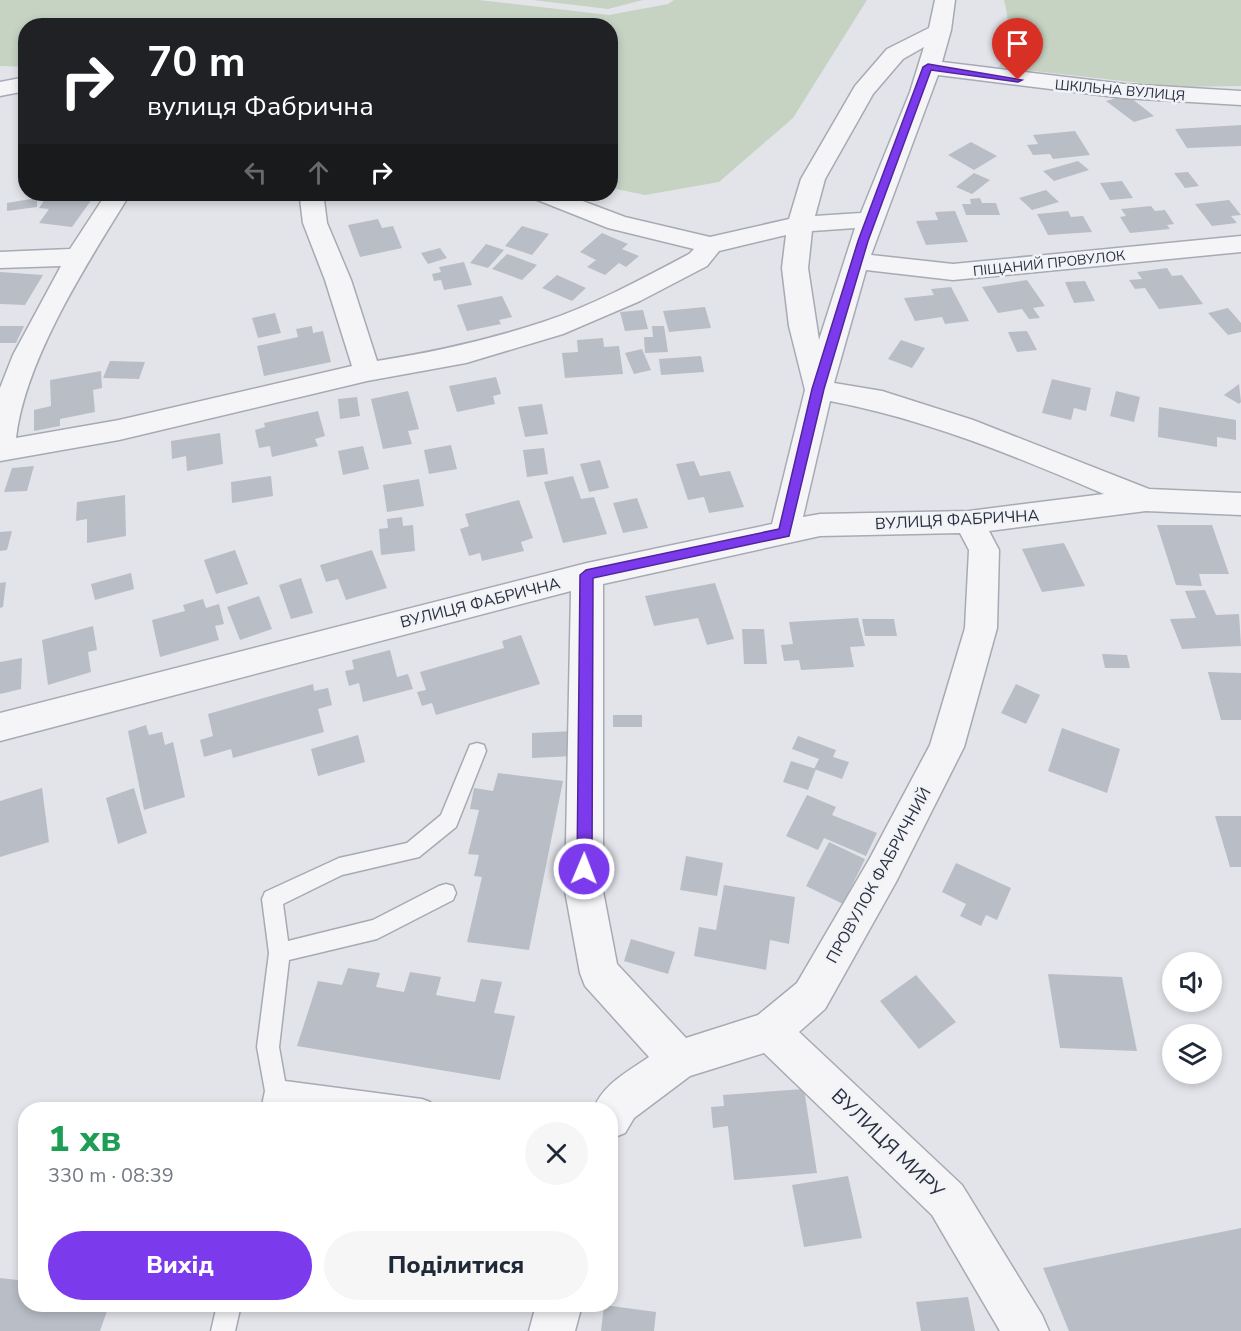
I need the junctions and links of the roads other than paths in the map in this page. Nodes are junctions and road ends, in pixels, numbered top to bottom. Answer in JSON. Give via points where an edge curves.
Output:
{"nodes":[{"id":1,"x":945,"y":0,"type":"edge"},
{"id":2,"x":941,"y":30,"type":"junction"},
{"id":3,"x":928,"y":67,"type":"junction"},
{"id":4,"x":18,"y":86,"type":"edge"},
{"id":5,"x":0,"y":89,"type":"edge"},
{"id":6,"x":1241,"y":98,"type":"edge"},
{"id":7,"x":114,"y":201,"type":"edge"},
{"id":8,"x":312,"y":201,"type":"edge"},
{"id":9,"x":562,"y":201,"type":"edge"},
{"id":10,"x":871,"y":220,"type":"junction"},
{"id":11,"x":800,"y":224,"type":"junction"},
{"id":12,"x":1241,"y":244,"type":"edge"},
{"id":13,"x":710,"y":245,"type":"junction"},
{"id":14,"x":78,"y":257,"type":"junction"},
{"id":15,"x":0,"y":260,"type":"edge"},
{"id":16,"x":857,"y":261,"type":"junction"},
{"id":17,"x":367,"y":372,"type":"junction"},
{"id":18,"x":818,"y":389,"type":"junction"},
{"id":19,"x":0,"y":450,"type":"edge"},
{"id":20,"x":1146,"y":500,"type":"junction"},
{"id":21,"x":1240,"y":507,"type":"edge"},
{"id":22,"x":969,"y":522,"type":"junction"},
{"id":23,"x":785,"y":532,"type":"junction"},
{"id":24,"x":586,"y":575,"type":"junction"},
{"id":25,"x":0,"y":727,"type":"edge"},
{"id":26,"x":477,"y":751,"type":"dead end"},
{"id":27,"x":446,"y":893,"type":"dead end"},
{"id":28,"x":279,"y":953,"type":"junction"},
{"id":29,"x":770,"y":1031,"type":"junction"},
{"id":30,"x":679,"y":1060,"type":"junction"},
{"id":31,"x":274,"y":1101,"type":"edge"},
{"id":32,"x":291,"y":1102,"type":"edge"},
{"id":33,"x":618,"y":1105,"type":"edge"},
{"id":34,"x":227,"y":1312,"type":"edge"},
{"id":35,"x":557,"y":1312,"type":"edge"},
{"id":36,"x":223,"y":1331,"type":"edge"},
{"id":37,"x":552,"y":1331,"type":"edge"},
{"id":38,"x":1026,"y":1331,"type":"edge"}],
"edges":[{"from":1,"to":2,"type":"street"},
{"from":2,"to":3,"type":"street"},
{"from":2,"to":11,"type":"street","via":[[895,54],[863,91],[813,179]]},
{"from":3,"to":6,"type":"street","name":"ШКІЛЬНА ВУЛИЦЯ","via":[[1124,91]]},
{"from":3,"to":10,"type":"street"},
{"from":4,"to":5,"type":"street"},
{"from":7,"to":14,"type":"street"},
{"from":8,"to":17,"type":"street","via":[[315,223]]},
{"from":9,"to":13,"type":"street","via":[[617,223]]},
{"from":10,"to":11,"type":"street"},
{"from":10,"to":16,"type":"street"},
{"from":11,"to":13,"type":"street"},
{"from":11,"to":18,"type":"street","via":[[795,268],[802,326]]},
{"from":12,"to":16,"type":"street","name":"ПІЩАНИЙ ПРОВУЛОК","via":[[953,272]]},
{"from":13,"to":17,"type":"street","via":[[698,260],[631,295],[554,328],[456,357]]},
{"from":14,"to":15,"type":"street"},
{"from":14,"to":19,"type":"street","via":[[27,355],[5,411]]},
{"from":16,"to":18,"type":"street"},
{"from":17,"to":19,"type":"street","via":[[119,430]]},
{"from":18,"to":20,"type":"street","name":"ВУЛИЦЯ ФАБРИЧНА","via":[[882,401],[963,427]]},
{"from":18,"to":23,"type":"street"},
{"from":20,"to":21,"type":"street","name":"ВУЛИЦЯ ФАБРИЧНА"},
{"from":20,"to":22,"type":"street","name":"ВУЛИЦЯ ФАБРИЧНА"},
{"from":22,"to":23,"type":"street","name":"ВУЛИЦЯ ФАБРИЧНА","via":[[820,525]]},
{"from":22,"to":29,"type":"street","name":"ПРОВУЛОК ФАБРИЧНИЙ","via":[[984,550],[981,628],[947,747],[811,996]]},
{"from":23,"to":24,"type":"street","name":"ВУЛИЦЯ ФАБРИЧНА"},
{"from":24,"to":25,"type":"street","name":"ВУЛИЦЯ ФАБРИЧНА"},
{"from":24,"to":30,"type":"street","via":[[584,891],[599,973]]},
{"from":26,"to":28,"type":"lane","via":[[448,821],[412,851],[339,867],[272,899]]},
{"from":27,"to":28,"type":"lane","via":[[377,929]]},
{"from":28,"to":31,"type":"lane","via":[[268,1047]]},
{"from":29,"to":30,"type":"street","name":"ПРОВУЛОК ФАБРИЧНИЙ"},
{"from":29,"to":38,"type":"street","name":"ВУЛИЦЯ МИРУ","via":[[946,1200]]},
{"from":30,"to":33,"type":"street","name":"ПРОВУЛОК ФАБРИЧНИЙ"},
{"from":31,"to":32,"type":"lane"},
{"from":34,"to":36,"type":"lane"},
{"from":35,"to":37,"type":"street"}]}
